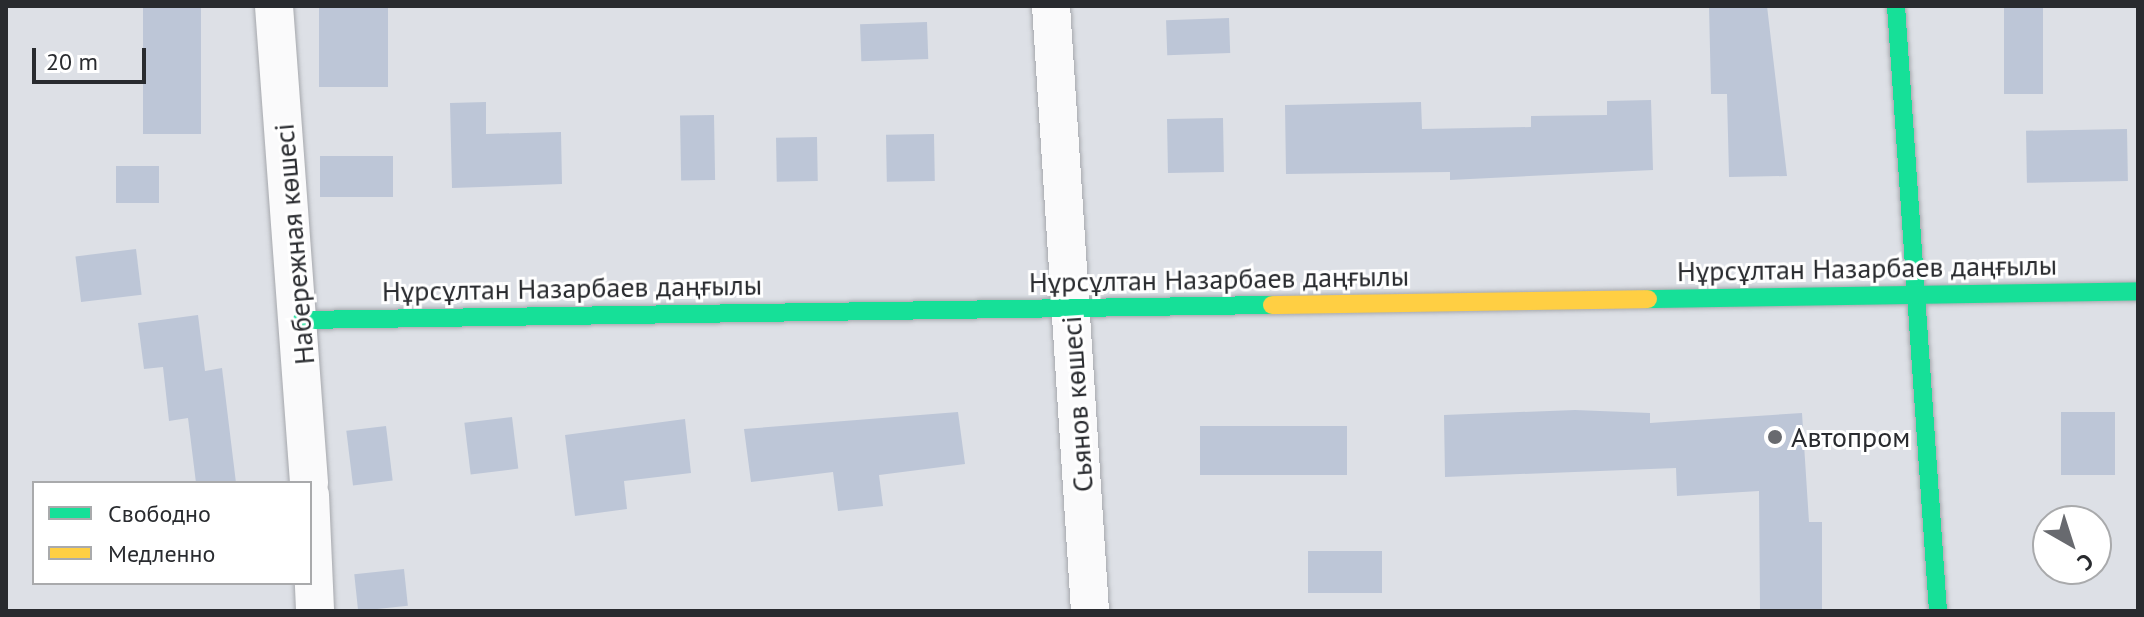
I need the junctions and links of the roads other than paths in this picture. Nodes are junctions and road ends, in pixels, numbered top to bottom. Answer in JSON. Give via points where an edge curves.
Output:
{"nodes":[{"id":1,"x":274,"y":6,"type":"edge"},
{"id":2,"x":1051,"y":6,"type":"edge"},
{"id":3,"x":1896,"y":6,"type":"edge"},
{"id":4,"x":2138,"y":291,"type":"edge"},
{"id":5,"x":1918,"y":296,"type":"junction"},
{"id":6,"x":1072,"y":309,"type":"junction"},
{"id":7,"x":302,"y":320,"type":"junction"},
{"id":8,"x":309,"y":481,"type":"edge"},
{"id":9,"x":312,"y":541,"type":"edge"},
{"id":10,"x":315,"y":611,"type":"edge"},
{"id":11,"x":1090,"y":611,"type":"edge"},
{"id":12,"x":1938,"y":611,"type":"edge"}],
"edges":[{"from":1,"to":7,"type":"street","name":"Набережная көшесі"},
{"from":2,"to":6,"type":"street","name":"Сьянов көшесі"},
{"from":3,"to":5,"type":"street"},
{"from":4,"to":5,"type":"street","name":"Нұрсұлтан Назарбаев даңғылы"},
{"from":5,"to":6,"type":"street","name":"Нұрсұлтан Назарбаев даңғылы"},
{"from":5,"to":12,"type":"street"},
{"from":6,"to":7,"type":"street","name":"Нұрсұлтан Назарбаев даңғылы"},
{"from":6,"to":11,"type":"street","name":"Сьянов көшесі"},
{"from":7,"to":8,"type":"street","name":"Набережная көшесі"},
{"from":9,"to":10,"type":"street"}]}
